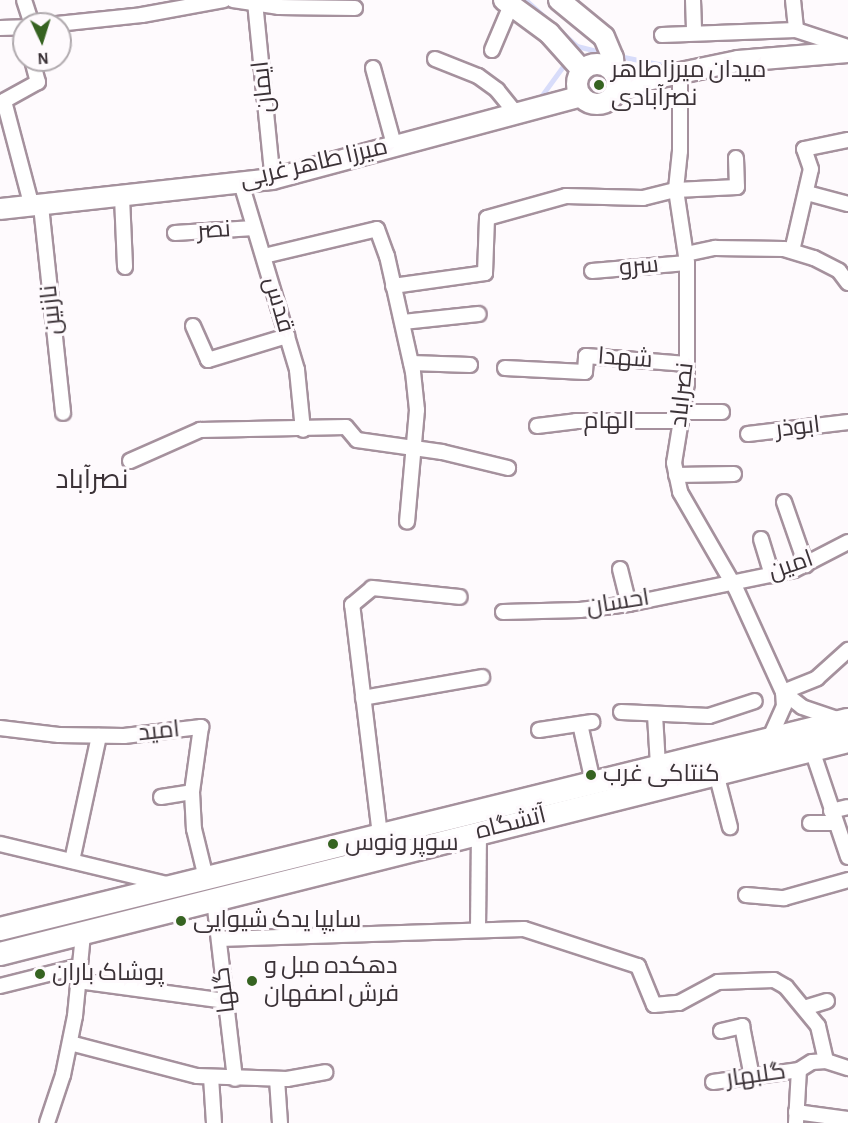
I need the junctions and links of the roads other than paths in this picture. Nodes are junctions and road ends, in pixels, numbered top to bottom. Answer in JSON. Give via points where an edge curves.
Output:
{"nodes":[{"id":1,"x":224,"y":0,"type":"edge"},
{"id":2,"x":233,"y":0,"type":"edge"},
{"id":3,"x":559,"y":0,"type":"edge"},
{"id":4,"x":693,"y":0,"type":"edge"},
{"id":5,"x":793,"y":0,"type":"edge"},
{"id":6,"x":255,"y":2,"type":"junction"},
{"id":7,"x":508,"y":2,"type":"edge"},
{"id":8,"x":355,"y":8,"type":"dead end"},
{"id":9,"x":72,"y":22,"type":"edge"},
{"id":10,"x":796,"y":30,"type":"junction"},
{"id":11,"x":694,"y":33,"type":"junction"},
{"id":12,"x":662,"y":34,"type":"dead end"},
{"id":13,"x":848,"y":47,"type":"edge"},
{"id":14,"x":492,"y":50,"type":"dead end"},
{"id":15,"x":848,"y":52,"type":"edge"},
{"id":16,"x":435,"y":59,"type":"dead end"},
{"id":17,"x":372,"y":68,"type":"dead end"},
{"id":18,"x":614,"y":69,"type":"junction"},
{"id":19,"x":35,"y":72,"type":"edge"},
{"id":20,"x":680,"y":74,"type":"junction"},
{"id":21,"x":580,"y":81,"type":"junction"},
{"id":22,"x":517,"y":115,"type":"junction"},
{"id":23,"x":848,"y":141,"type":"edge"},
{"id":24,"x":394,"y":145,"type":"junction"},
{"id":25,"x":736,"y":158,"type":"dead end"},
{"id":26,"x":272,"y":173,"type":"dead end"},
{"id":27,"x":241,"y":183,"type":"junction"},
{"id":28,"x":676,"y":190,"type":"junction"},
{"id":29,"x":807,"y":193,"type":"junction"},
{"id":30,"x":122,"y":197,"type":"junction"},
{"id":31,"x":848,"y":204,"type":"edge"},
{"id":32,"x":37,"y":206,"type":"junction"},
{"id":33,"x":0,"y":209,"type":"edge"},
{"id":34,"x":254,"y":228,"type":"junction"},
{"id":35,"x":175,"y":233,"type":"dead end"},
{"id":36,"x":792,"y":251,"type":"junction"},
{"id":37,"x":264,"y":256,"type":"junction"},
{"id":38,"x":687,"y":258,"type":"junction"},
{"id":39,"x":125,"y":267,"type":"dead end"},
{"id":40,"x":592,"y":271,"type":"dead end"},
{"id":41,"x":848,"y":282,"type":"edge"},
{"id":42,"x":393,"y":286,"type":"junction"},
{"id":43,"x":479,"y":314,"type":"dead end"},
{"id":44,"x":403,"y":322,"type":"junction"},
{"id":45,"x":193,"y":326,"type":"dead end"},
{"id":46,"x":287,"y":336,"type":"junction"},
{"id":47,"x":411,"y":363,"type":"junction"},
{"id":48,"x":470,"y":364,"type":"dead end"},
{"id":49,"x":687,"y":364,"type":"junction"},
{"id":50,"x":505,"y":368,"type":"dead end"},
{"id":51,"x":722,"y":411,"type":"dead end"},
{"id":52,"x":63,"y":413,"type":"dead end"},
{"id":53,"x":682,"y":417,"type":"junction"},
{"id":54,"x":848,"y":422,"type":"edge"},
{"id":55,"x":537,"y":426,"type":"dead end"},
{"id":56,"x":303,"y":430,"type":"junction"},
{"id":57,"x":748,"y":434,"type":"dead end"},
{"id":58,"x":415,"y":450,"type":"junction"},
{"id":59,"x":130,"y":461,"type":"dead end"},
{"id":60,"x":508,"y":468,"type":"dead end"},
{"id":61,"x":734,"y":474,"type":"dead end"},
{"id":62,"x":676,"y":475,"type":"junction"},
{"id":63,"x":784,"y":502,"type":"dead end"},
{"id":64,"x":407,"y":522,"type":"dead end"},
{"id":65,"x":761,"y":539,"type":"dead end"},
{"id":66,"x":848,"y":542,"type":"edge"},
{"id":67,"x":806,"y":565,"type":"junction"},
{"id":68,"x":620,"y":569,"type":"dead end"},
{"id":69,"x":772,"y":574,"type":"junction"},
{"id":70,"x":731,"y":582,"type":"junction"},
{"id":71,"x":460,"y":597,"type":"dead end"},
{"id":72,"x":629,"y":604,"type":"junction"},
{"id":73,"x":503,"y":612,"type":"dead end"},
{"id":74,"x":848,"y":650,"type":"edge"},
{"id":75,"x":482,"y":677,"type":"dead end"},
{"id":76,"x":783,"y":692,"type":"junction"},
{"id":77,"x":363,"y":698,"type":"junction"},
{"id":78,"x":755,"y":701,"type":"dead end"},
{"id":79,"x":621,"y":712,"type":"dead end"},
{"id":80,"x":655,"y":715,"type":"junction"},
{"id":81,"x":847,"y":727,"type":"edge"},
{"id":82,"x":0,"y":728,"type":"edge"},
{"id":83,"x":538,"y":730,"type":"dead end"},
{"id":84,"x":99,"y":736,"type":"junction"},
{"id":85,"x":769,"y":739,"type":"junction"},
{"id":86,"x":812,"y":750,"type":"junction"},
{"id":87,"x":658,"y":766,"type":"junction"},
{"id":88,"x":716,"y":773,"type":"junction"},
{"id":89,"x":593,"y":782,"type":"junction"},
{"id":90,"x":192,"y":792,"type":"junction"},
{"id":91,"x":161,"y":797,"type":"dead end"},
{"id":92,"x":848,"y":807,"type":"edge"},
{"id":93,"x":833,"y":817,"type":"junction"},
{"id":94,"x":810,"y":823,"type":"dead end"},
{"id":95,"x":730,"y":827,"type":"dead end"},
{"id":96,"x":479,"y":832,"type":"junction"},
{"id":97,"x":380,"y":835,"type":"junction"},
{"id":98,"x":407,"y":840,"type":"junction"},
{"id":99,"x":0,"y":844,"type":"edge"},
{"id":100,"x":848,"y":857,"type":"edge"},
{"id":101,"x":72,"y":861,"type":"junction"},
{"id":102,"x":206,"y":878,"type":"junction"},
{"id":103,"x":848,"y":880,"type":"edge"},
{"id":104,"x":175,"y":886,"type":"junction"},
{"id":105,"x":746,"y":895,"type":"dead end"},
{"id":106,"x":214,"y":900,"type":"junction"},
{"id":107,"x":0,"y":929,"type":"edge"},
{"id":108,"x":478,"y":929,"type":"junction"},
{"id":109,"x":84,"y":934,"type":"junction"},
{"id":110,"x":219,"y":939,"type":"junction"},
{"id":111,"x":0,"y":954,"type":"edge"},
{"id":112,"x":80,"y":966,"type":"junction"},
{"id":113,"x":78,"y":981,"type":"junction"},
{"id":114,"x":0,"y":986,"type":"edge"},
{"id":115,"x":226,"y":1001,"type":"junction"},
{"id":116,"x":827,"y":1001,"type":"dead end"},
{"id":117,"x":804,"y":1008,"type":"junction"},
{"id":118,"x":721,"y":1031,"type":"dead end"},
{"id":119,"x":70,"y":1043,"type":"junction"},
{"id":120,"x":826,"y":1061,"type":"junction"},
{"id":121,"x":848,"y":1068,"type":"edge"},
{"id":122,"x":799,"y":1070,"type":"junction"},
{"id":123,"x":325,"y":1072,"type":"dead end"},
{"id":124,"x":211,"y":1077,"type":"junction"},
{"id":125,"x":752,"y":1077,"type":"junction"},
{"id":126,"x":278,"y":1078,"type":"junction"},
{"id":127,"x":236,"y":1079,"type":"junction"},
{"id":128,"x":713,"y":1082,"type":"dead end"},
{"id":129,"x":796,"y":1117,"type":"edge"},
{"id":130,"x":848,"y":1119,"type":"edge"},
{"id":131,"x":47,"y":1123,"type":"edge"},
{"id":132,"x":214,"y":1123,"type":"edge"},
{"id":133,"x":280,"y":1123,"type":"edge"}],
"edges":[{"from":1,"to":9,"type":"street"},
{"from":2,"to":6,"type":"street"},
{"from":3,"to":18,"type":"main road","via":[[604,37]]},
{"from":4,"to":11,"type":"street"},
{"from":5,"to":10,"type":"street"},
{"from":6,"to":8,"type":"street","via":[[279,7]]},
{"from":6,"to":26,"type":"street","name":"ایمان"},
{"from":7,"to":14,"type":"street"},
{"from":7,"to":21,"type":"main road","via":[[549,33]]},
{"from":10,"to":11,"type":"street"},
{"from":10,"to":13,"type":"street"},
{"from":11,"to":12,"type":"street"},
{"from":15,"to":20,"type":"main road","via":[[738,61]]},
{"from":16,"to":22,"type":"street","via":[[478,76],[497,90]]},
{"from":17,"to":24,"type":"street"},
{"from":18,"to":20,"type":"main road","via":[[647,80]]},
{"from":18,"to":21,"type":"main road","via":[[596,65]]},
{"from":18,"to":21,"type":"main road","via":[[605,102],[595,104]]},
{"from":19,"to":32,"type":"street","name":"نازنین","via":[[38,82],[4,101],[22,183]]},
{"from":20,"to":28,"type":"street","name":"نصراباد"},
{"from":21,"to":22,"type":"main road","name":"میرزا طاهر غربی","via":[[551,103]]},
{"from":22,"to":24,"type":"main road","name":"میرزا طاهر غربی"},
{"from":23,"to":29,"type":"street","via":[[804,149],[811,169]]},
{"from":24,"to":27,"type":"main road","name":"میرزا طاهر غربی","via":[[272,179]]},
{"from":25,"to":28,"type":"street","via":[[737,187]]},
{"from":27,"to":30,"type":"main road","name":"میرزا طاهر غربی"},
{"from":27,"to":34,"type":"street","name":"قدس"},
{"from":28,"to":38,"type":"street","name":"نصراباد"},
{"from":28,"to":42,"type":"street","via":[[643,198],[566,196],[487,218],[485,273]]},
{"from":29,"to":31,"type":"street"},
{"from":29,"to":36,"type":"street"},
{"from":30,"to":32,"type":"main road","name":"میرزا طاهر غربی"},
{"from":30,"to":39,"type":"street"},
{"from":32,"to":33,"type":"main road","name":"میرزا طاهر غربی"},
{"from":32,"to":52,"type":"street","name":"نازنین"},
{"from":34,"to":35,"type":"street","name":"نصر"},
{"from":34,"to":37,"type":"street","name":"قدس"},
{"from":36,"to":38,"type":"street","name":"سرو","via":[[752,247]]},
{"from":36,"to":41,"type":"street","name":"سرو","via":[[839,272]]},
{"from":37,"to":42,"type":"street","via":[[377,229]]},
{"from":37,"to":46,"type":"street","name":"قدس"},
{"from":38,"to":40,"type":"street","name":"سرو"},
{"from":38,"to":49,"type":"street","name":"نصراباد"},
{"from":42,"to":44,"type":"street"},
{"from":43,"to":44,"type":"street"},
{"from":44,"to":47,"type":"street"},
{"from":45,"to":46,"type":"street","via":[[208,360]]},
{"from":46,"to":56,"type":"street","name":"قدس","via":[[297,370]]},
{"from":47,"to":48,"type":"street"},
{"from":47,"to":58,"type":"street","via":[[417,410]]},
{"from":49,"to":50,"type":"street","name":"شهدا","via":[[586,356],[585,372]]},
{"from":49,"to":53,"type":"street","name":"نصراباد"},
{"from":51,"to":53,"type":"street","name":"الهام"},
{"from":53,"to":55,"type":"street","name":"الهام"},
{"from":53,"to":62,"type":"street","name":"نصراباد","via":[[674,464]]},
{"from":54,"to":57,"type":"street","name":"ابوذر"},
{"from":56,"to":58,"type":"street","via":[[346,427],[357,440]]},
{"from":56,"to":59,"type":"street","via":[[200,430]]},
{"from":58,"to":60,"type":"street","via":[[442,452]]},
{"from":58,"to":64,"type":"street"},
{"from":61,"to":62,"type":"street"},
{"from":62,"to":70,"type":"street","name":"نصراباد","via":[[680,492]]},
{"from":63,"to":67,"type":"street"},
{"from":65,"to":69,"type":"street"},
{"from":66,"to":67,"type":"street","name":"امین"},
{"from":67,"to":69,"type":"street","name":"امین"},
{"from":68,"to":72,"type":"street"},
{"from":69,"to":70,"type":"street","name":"امین"},
{"from":70,"to":72,"type":"street","name":"احسان"},
{"from":70,"to":76,"type":"street","name":"نصراباد"},
{"from":71,"to":77,"type":"street","via":[[372,588],[352,604]]},
{"from":72,"to":73,"type":"street","name":"احسان"},
{"from":74,"to":76,"type":"street","via":[[817,678]]},
{"from":75,"to":77,"type":"street"},
{"from":76,"to":81,"type":"street","via":[[820,716]]},
{"from":76,"to":85,"type":"street","via":[[784,706]]},
{"from":77,"to":97,"type":"street"},
{"from":78,"to":80,"type":"street","via":[[709,716]]},
{"from":79,"to":80,"type":"street"},
{"from":80,"to":87,"type":"street"},
{"from":81,"to":85,"type":"main road","name":"آتشگاه"},
{"from":81,"to":86,"type":"main road","name":"آتشگاه"},
{"from":82,"to":84,"type":"street","name":"امید"},
{"from":83,"to":89,"type":"street","via":[[586,723]]},
{"from":84,"to":90,"type":"street","name":"امید","via":[[201,727]]},
{"from":84,"to":101,"type":"street"},
{"from":85,"to":87,"type":"main road","name":"آتشگاه"},
{"from":86,"to":88,"type":"main road","name":"آتشگاه"},
{"from":86,"to":93,"type":"street"},
{"from":87,"to":89,"type":"main road","name":"آتشگاه"},
{"from":88,"to":95,"type":"street"},
{"from":88,"to":96,"type":"main road","name":"آتشگاه"},
{"from":89,"to":98,"type":"main road","name":"آتشگاه"},
{"from":90,"to":91,"type":"street"},
{"from":90,"to":102,"type":"street","name":"امید","via":[[194,829]]},
{"from":92,"to":93,"type":"street"},
{"from":93,"to":94,"type":"street"},
{"from":93,"to":100,"type":"street"},
{"from":96,"to":98,"type":"main road","name":"آتشگاه"},
{"from":96,"to":108,"type":"street"},
{"from":97,"to":98,"type":"main road","name":"آتشگاه"},
{"from":97,"to":102,"type":"main road","name":"آتشگاه"},
{"from":98,"to":106,"type":"main road","name":"آتشگاه"},
{"from":99,"to":101,"type":"street"},
{"from":101,"to":104,"type":"street"},
{"from":102,"to":104,"type":"main road","name":"آتشگاه"},
{"from":103,"to":105,"type":"street","via":[[784,898]]},
{"from":104,"to":107,"type":"main road","name":"آتشگاه"},
{"from":106,"to":109,"type":"main road","name":"آتشگاه"},
{"from":106,"to":110,"type":"street","name":"گلها"},
{"from":108,"to":110,"type":"street"},
{"from":108,"to":117,"type":"street","via":[[525,929],[638,966],[654,1005],[680,1003],[718,982],[751,979],[774,980]]},
{"from":109,"to":111,"type":"main road","name":"آتشگاه"},
{"from":109,"to":112,"type":"street"},
{"from":110,"to":115,"type":"street","name":"گلها"},
{"from":112,"to":113,"type":"street"},
{"from":112,"to":114,"type":"street"},
{"from":113,"to":115,"type":"street"},
{"from":113,"to":119,"type":"street"},
{"from":115,"to":127,"type":"street","name":"گلها"},
{"from":116,"to":117,"type":"street"},
{"from":117,"to":120,"type":"street","via":[[818,1026]]},
{"from":118,"to":125,"type":"street","via":[[742,1026]]},
{"from":119,"to":124,"type":"street","via":[[150,1066]]},
{"from":119,"to":131,"type":"street"},
{"from":120,"to":121,"type":"street"},
{"from":120,"to":122,"type":"street","name":"گلبهار","via":[[812,1062]]},
{"from":122,"to":125,"type":"street","name":"گلبهار"},
{"from":122,"to":129,"type":"street","name":"گلبهار"},
{"from":123,"to":126,"type":"street"},
{"from":124,"to":127,"type":"street"},
{"from":124,"to":132,"type":"street"},
{"from":125,"to":128,"type":"street","name":"گلبهار"},
{"from":126,"to":127,"type":"street"},
{"from":126,"to":133,"type":"street"},
{"from":129,"to":130,"type":"street"}]}
